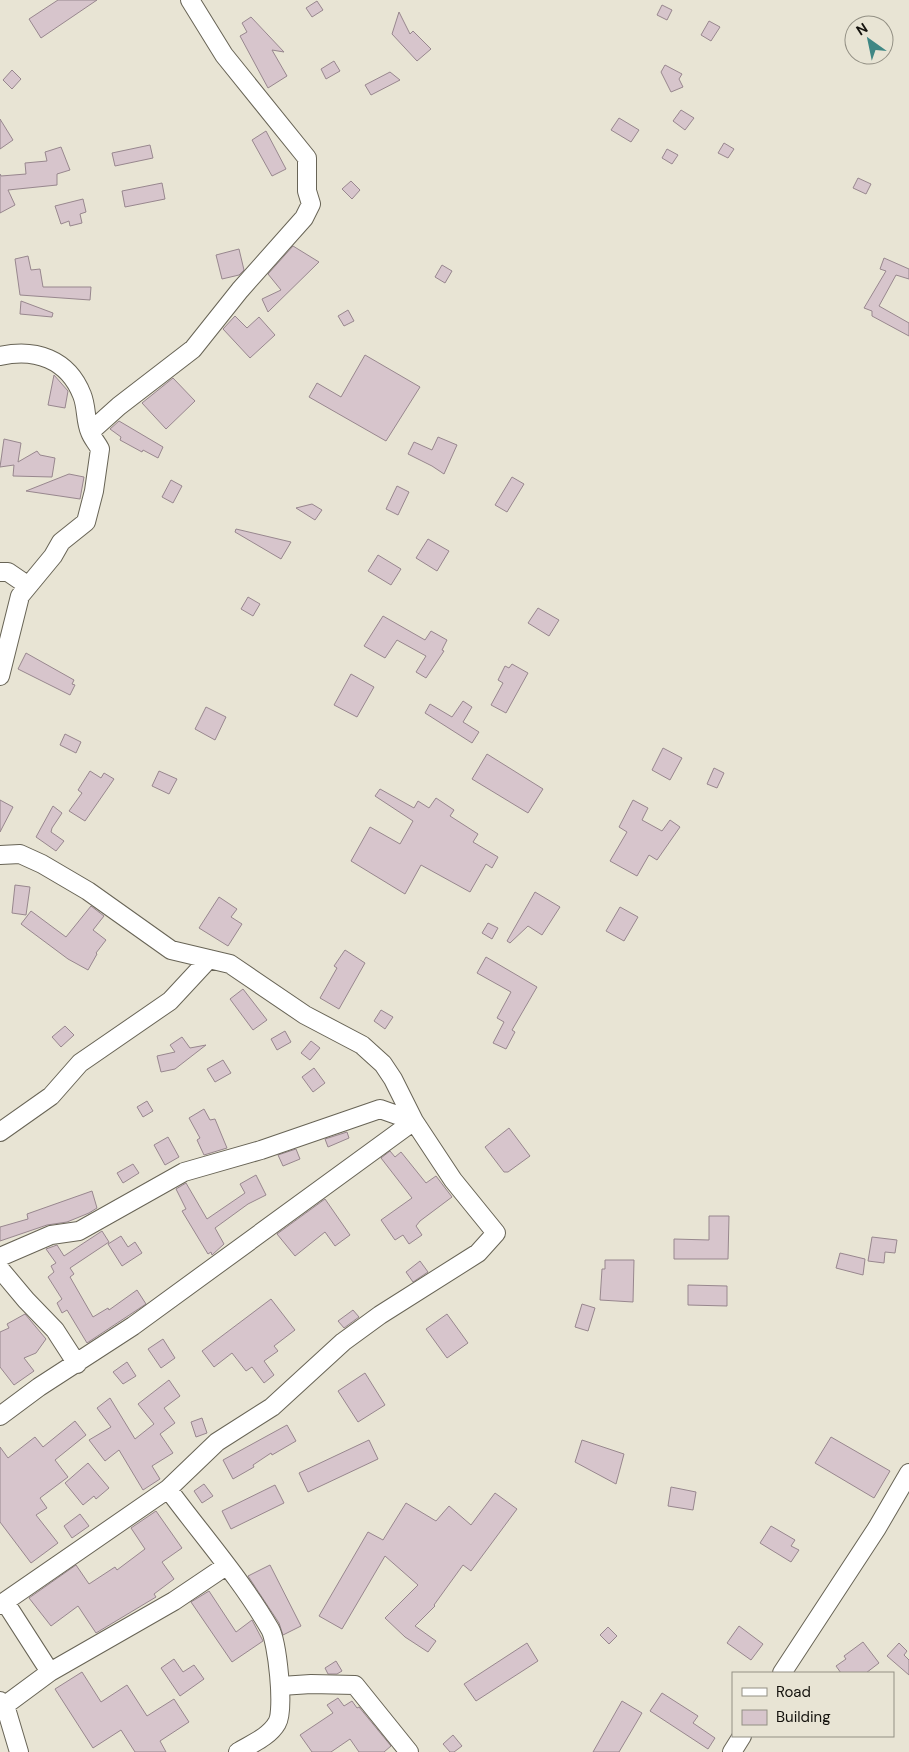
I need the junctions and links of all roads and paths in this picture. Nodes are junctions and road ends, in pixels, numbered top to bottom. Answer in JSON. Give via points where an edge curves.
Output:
{"nodes":[{"id":1,"x":190,"y":0,"type":"edge"},
{"id":2,"x":0,"y":356,"type":"edge"},
{"id":3,"x":90,"y":432,"type":"junction"},
{"id":4,"x":0,"y":572,"type":"edge"},
{"id":5,"x":27,"y":585,"type":"junction"},
{"id":6,"x":0,"y":676,"type":"edge"},
{"id":7,"x":0,"y":855,"type":"edge"},
{"id":8,"x":210,"y":959,"type":"junction"},
{"id":9,"x":414,"y":1121,"type":"junction"},
{"id":10,"x":0,"y":1132,"type":"edge"},
{"id":11,"x":0,"y":1257,"type":"edge"},
{"id":12,"x":0,"y":1268,"type":"edge"},
{"id":13,"x":76,"y":1364,"type":"junction"},
{"id":14,"x":0,"y":1416,"type":"edge"},
{"id":15,"x":909,"y":1473,"type":"edge"},
{"id":16,"x":168,"y":1489,"type":"junction"},
{"id":17,"x":226,"y":1566,"type":"junction"},
{"id":18,"x":2,"y":1603,"type":"edge"},
{"id":19,"x":50,"y":1672,"type":"junction"},
{"id":20,"x":783,"y":1672,"type":"edge"},
{"id":21,"x":281,"y":1686,"type":"junction"},
{"id":22,"x":2,"y":1705,"type":"edge"},
{"id":23,"x":741,"y":1737,"type":"edge"},
{"id":24,"x":19,"y":1752,"type":"edge"},
{"id":25,"x":238,"y":1752,"type":"edge"},
{"id":26,"x":409,"y":1752,"type":"edge"},
{"id":27,"x":732,"y":1752,"type":"edge"}],
"edges":[{"from":1,"to":3,"type":"street","via":[[224,55],[307,158],[306,191],[311,204],[304,218],[193,349]]},
{"from":2,"to":3,"type":"street","via":[[33,352],[69,374],[82,394]]},
{"from":3,"to":5,"type":"street","via":[[100,448],[86,522],[61,542]]},
{"from":4,"to":5,"type":"street","via":[[8,572]]},
{"from":5,"to":6,"type":"street","via":[[15,608]]},
{"from":7,"to":8,"type":"street","via":[[20,854],[42,864],[88,891],[171,950]]},
{"from":8,"to":9,"type":"street","via":[[230,964],[305,1015],[362,1045],[393,1079]]},
{"from":8,"to":10,"type":"street","via":[[170,1001],[80,1064],[51,1096]]},
{"from":9,"to":11,"type":"street","via":[[380,1109],[261,1150],[184,1172],[80,1231],[51,1235]]},
{"from":9,"to":13,"type":"street","via":[[149,1315]]},
{"from":9,"to":16,"type":"street","via":[[453,1180],[496,1232],[478,1253],[343,1342],[272,1407],[217,1442]]},
{"from":12,"to":13,"type":"street","via":[[56,1330]]},
{"from":13,"to":14,"type":"street","via":[[38,1386]]},
{"from":15,"to":20,"type":"street"},
{"from":16,"to":17,"type":"street"},
{"from":16,"to":18,"type":"street"},
{"from":17,"to":19,"type":"street","via":[[174,1601]]},
{"from":17,"to":21,"type":"street","via":[[271,1631]]},
{"from":18,"to":19,"type":"street"},
{"from":19,"to":22,"type":"street"},
{"from":21,"to":25,"type":"street","via":[[278,1722],[264,1737]]},
{"from":21,"to":26,"type":"street","via":[[355,1685]]},
{"from":22,"to":24,"type":"street"},
{"from":23,"to":27,"type":"street"}]}
